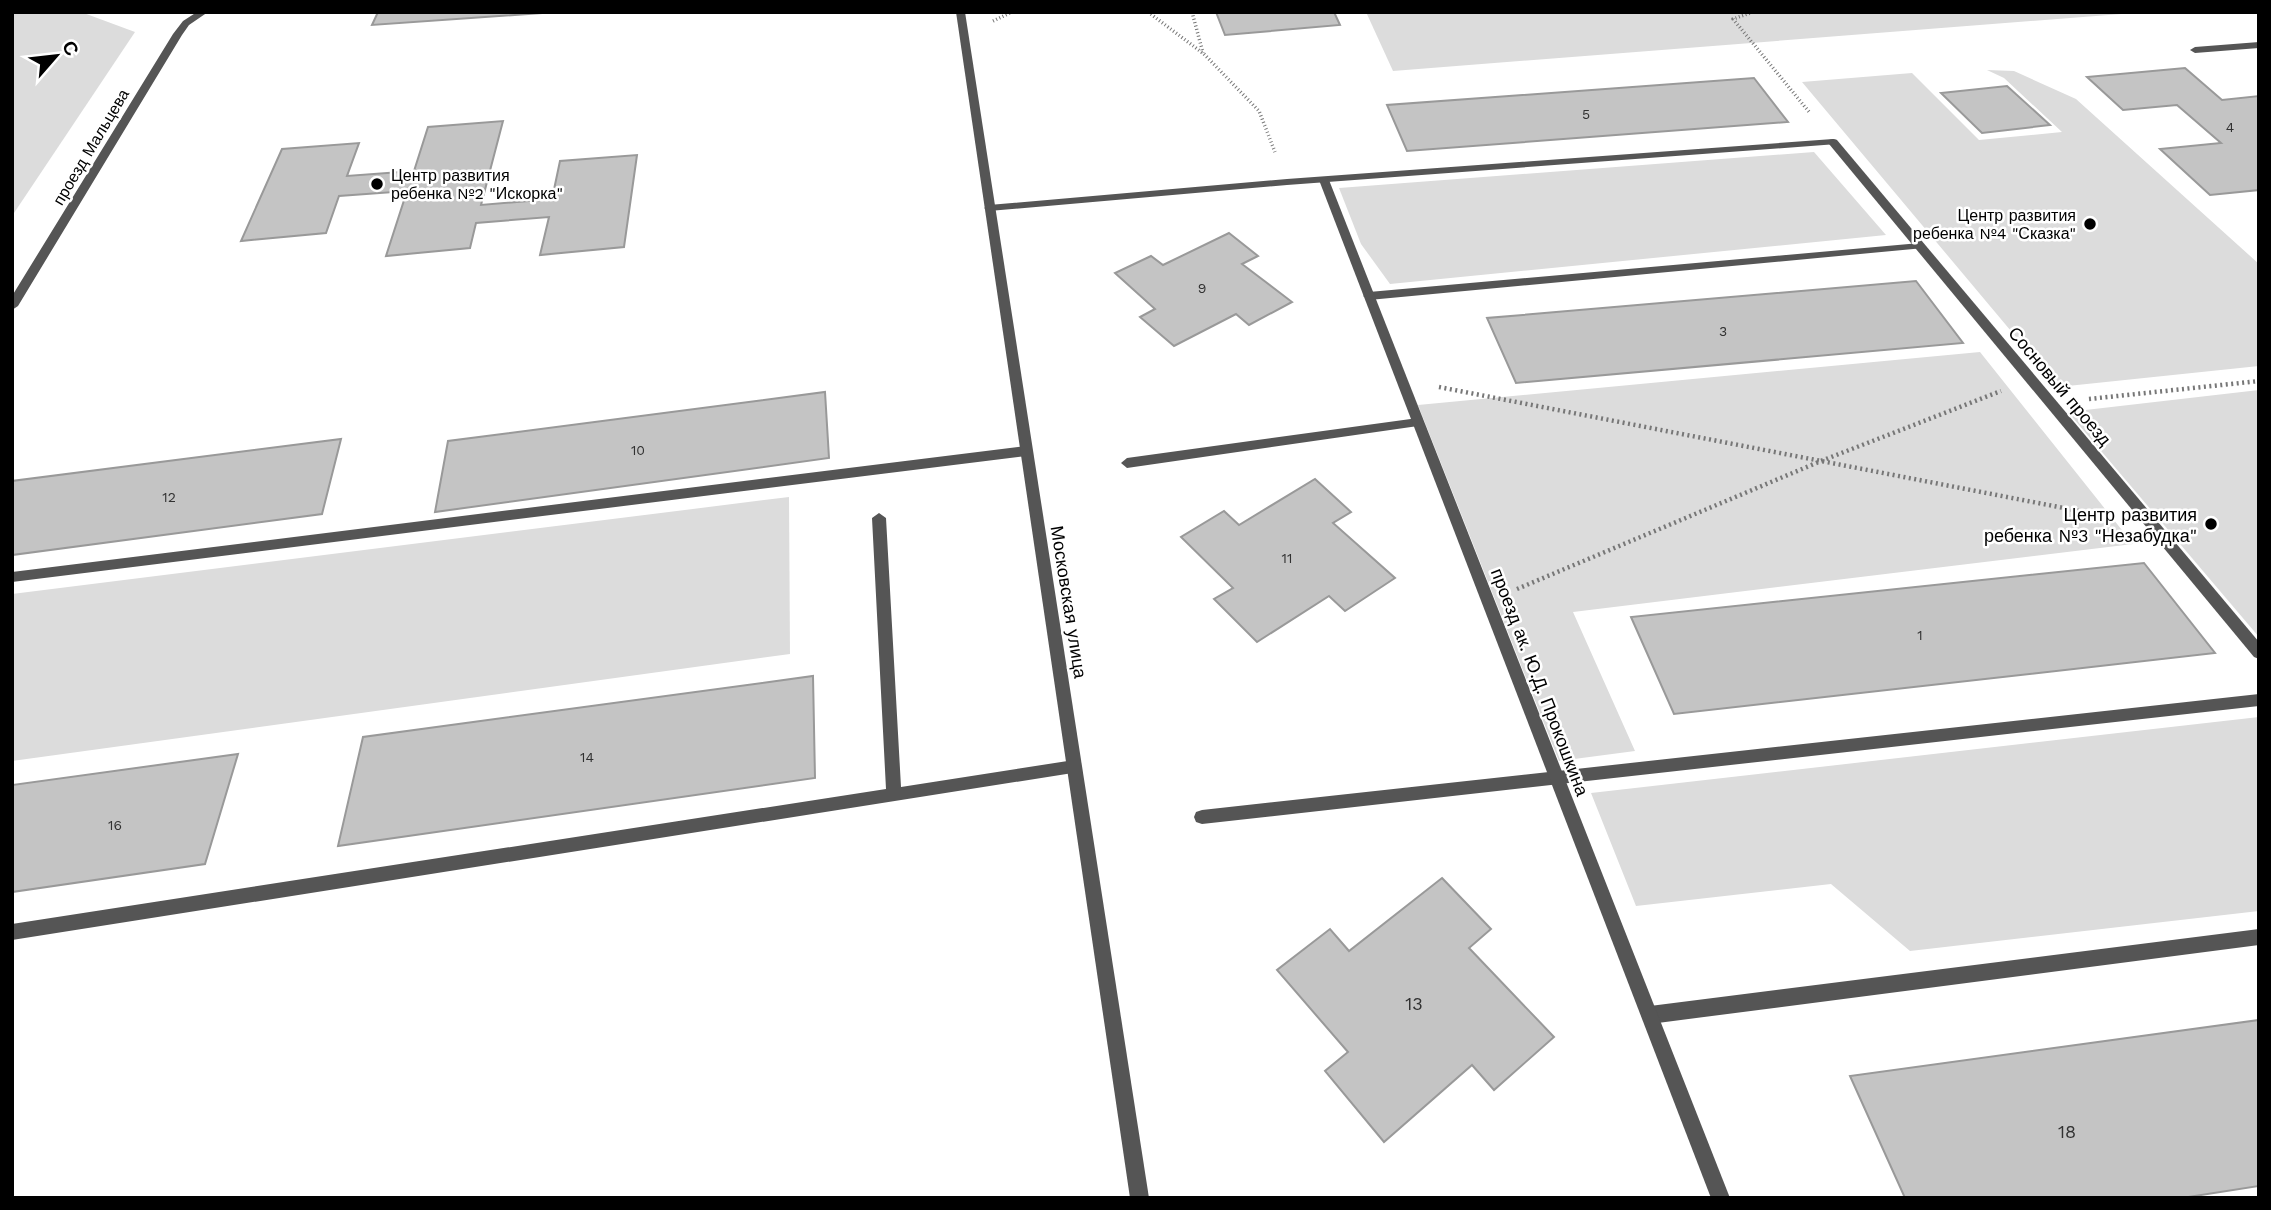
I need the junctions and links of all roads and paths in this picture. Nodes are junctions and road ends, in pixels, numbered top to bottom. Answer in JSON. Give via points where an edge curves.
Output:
{"nodes":[{"id":1,"x":204,"y":12,"type":"edge"},
{"id":2,"x":960,"y":12,"type":"edge"},
{"id":3,"x":1148,"y":12,"type":"edge"},
{"id":4,"x":1192,"y":12,"type":"edge"},
{"id":5,"x":1753,"y":12,"type":"edge"},
{"id":6,"x":2259,"y":46,"type":"edge"},
{"id":7,"x":2195,"y":50,"type":"dead end"},
{"id":8,"x":1204,"y":54,"type":"junction"},
{"id":9,"x":1833,"y":142,"type":"junction"},
{"id":10,"x":1324,"y":180,"type":"junction"},
{"id":11,"x":1287,"y":183,"type":"junction"},
{"id":12,"x":989,"y":208,"type":"junction"},
{"id":13,"x":1920,"y":246,"type":"junction"},
{"id":14,"x":1369,"y":296,"type":"junction"},
{"id":15,"x":12,"y":306,"type":"edge"},
{"id":16,"x":1402,"y":380,"type":"junction"},
{"id":17,"x":2031,"y":380,"type":"junction"},
{"id":18,"x":2259,"y":381,"type":"edge"},
{"id":19,"x":2051,"y":403,"type":"junction"},
{"id":20,"x":1418,"y":422,"type":"junction"},
{"id":21,"x":1026,"y":451,"type":"junction"},
{"id":22,"x":1821,"y":461,"type":"junction"},
{"id":23,"x":1126,"y":463,"type":"dead end"},
{"id":24,"x":879,"y":518,"type":"dead end"},
{"id":25,"x":2153,"y":525,"type":"junction"},
{"id":26,"x":12,"y":576,"type":"edge"},
{"id":27,"x":1487,"y":600,"type":"junction"},
{"id":28,"x":2259,"y":653,"type":"edge"},
{"id":29,"x":2259,"y":700,"type":"edge"},
{"id":30,"x":1074,"y":767,"type":"junction"},
{"id":31,"x":1558,"y":779,"type":"junction"},
{"id":32,"x":894,"y":795,"type":"junction"},
{"id":33,"x":1202,"y":817,"type":"dead end"},
{"id":34,"x":12,"y":932,"type":"edge"},
{"id":35,"x":2259,"y":937,"type":"edge"},
{"id":36,"x":1650,"y":1015,"type":"junction"},
{"id":37,"x":1140,"y":1198,"type":"edge"},
{"id":38,"x":1721,"y":1198,"type":"edge"}],
"edges":[{"from":1,"to":15,"type":"street","name":"проезд Мальцева","via":[[178,34]]},
{"from":2,"to":12,"type":"street","name":"Московская улица"},
{"from":3,"to":8,"type":"path"},
{"from":4,"to":8,"type":"path"},
{"from":5,"to":9,"type":"path","via":[[1733,19]]},
{"from":6,"to":7,"type":"street"},
{"from":8,"to":11,"type":"path","via":[[1259,111]]},
{"from":9,"to":10,"type":"street"},
{"from":9,"to":13,"type":"street","name":"Сосновый проезд"},
{"from":10,"to":11,"type":"street"},
{"from":10,"to":14,"type":"street","name":"проезд ак. Ю.Д. Прокошкина"},
{"from":11,"to":12,"type":"street"},
{"from":12,"to":21,"type":"street","name":"Московская улица"},
{"from":13,"to":14,"type":"street"},
{"from":13,"to":17,"type":"street","name":"Сосновый проезд"},
{"from":14,"to":16,"type":"street","name":"проезд ак. Ю.Д. Прокошкина"},
{"from":16,"to":20,"type":"street","name":"проезд ак. Ю.Д. Прокошкина"},
{"from":16,"to":22,"type":"path"},
{"from":17,"to":19,"type":"street","name":"Сосновый проезд"},
{"from":17,"to":22,"type":"path"},
{"from":18,"to":19,"type":"path"},
{"from":19,"to":25,"type":"street","name":"Сосновый проезд"},
{"from":20,"to":23,"type":"street"},
{"from":20,"to":27,"type":"street","name":"проезд ак. Ю.Д. Прокошкина"},
{"from":21,"to":26,"type":"street"},
{"from":21,"to":30,"type":"street","name":"Московская улица"},
{"from":22,"to":25,"type":"path"},
{"from":22,"to":27,"type":"path"},
{"from":24,"to":32,"type":"street"},
{"from":25,"to":28,"type":"street","name":"Сосновый проезд"},
{"from":27,"to":31,"type":"street","name":"проезд ак. Ю.Д. Прокошкина"},
{"from":29,"to":31,"type":"street"},
{"from":30,"to":32,"type":"street"},
{"from":30,"to":37,"type":"street","name":"Московская улица"},
{"from":31,"to":33,"type":"street"},
{"from":31,"to":36,"type":"street","name":"проезд ак. Ю.Д. Прокошкина"},
{"from":32,"to":34,"type":"street"},
{"from":35,"to":36,"type":"street"},
{"from":36,"to":38,"type":"street","name":"проезд ак. Ю.Д. Прокошкина"}]}
